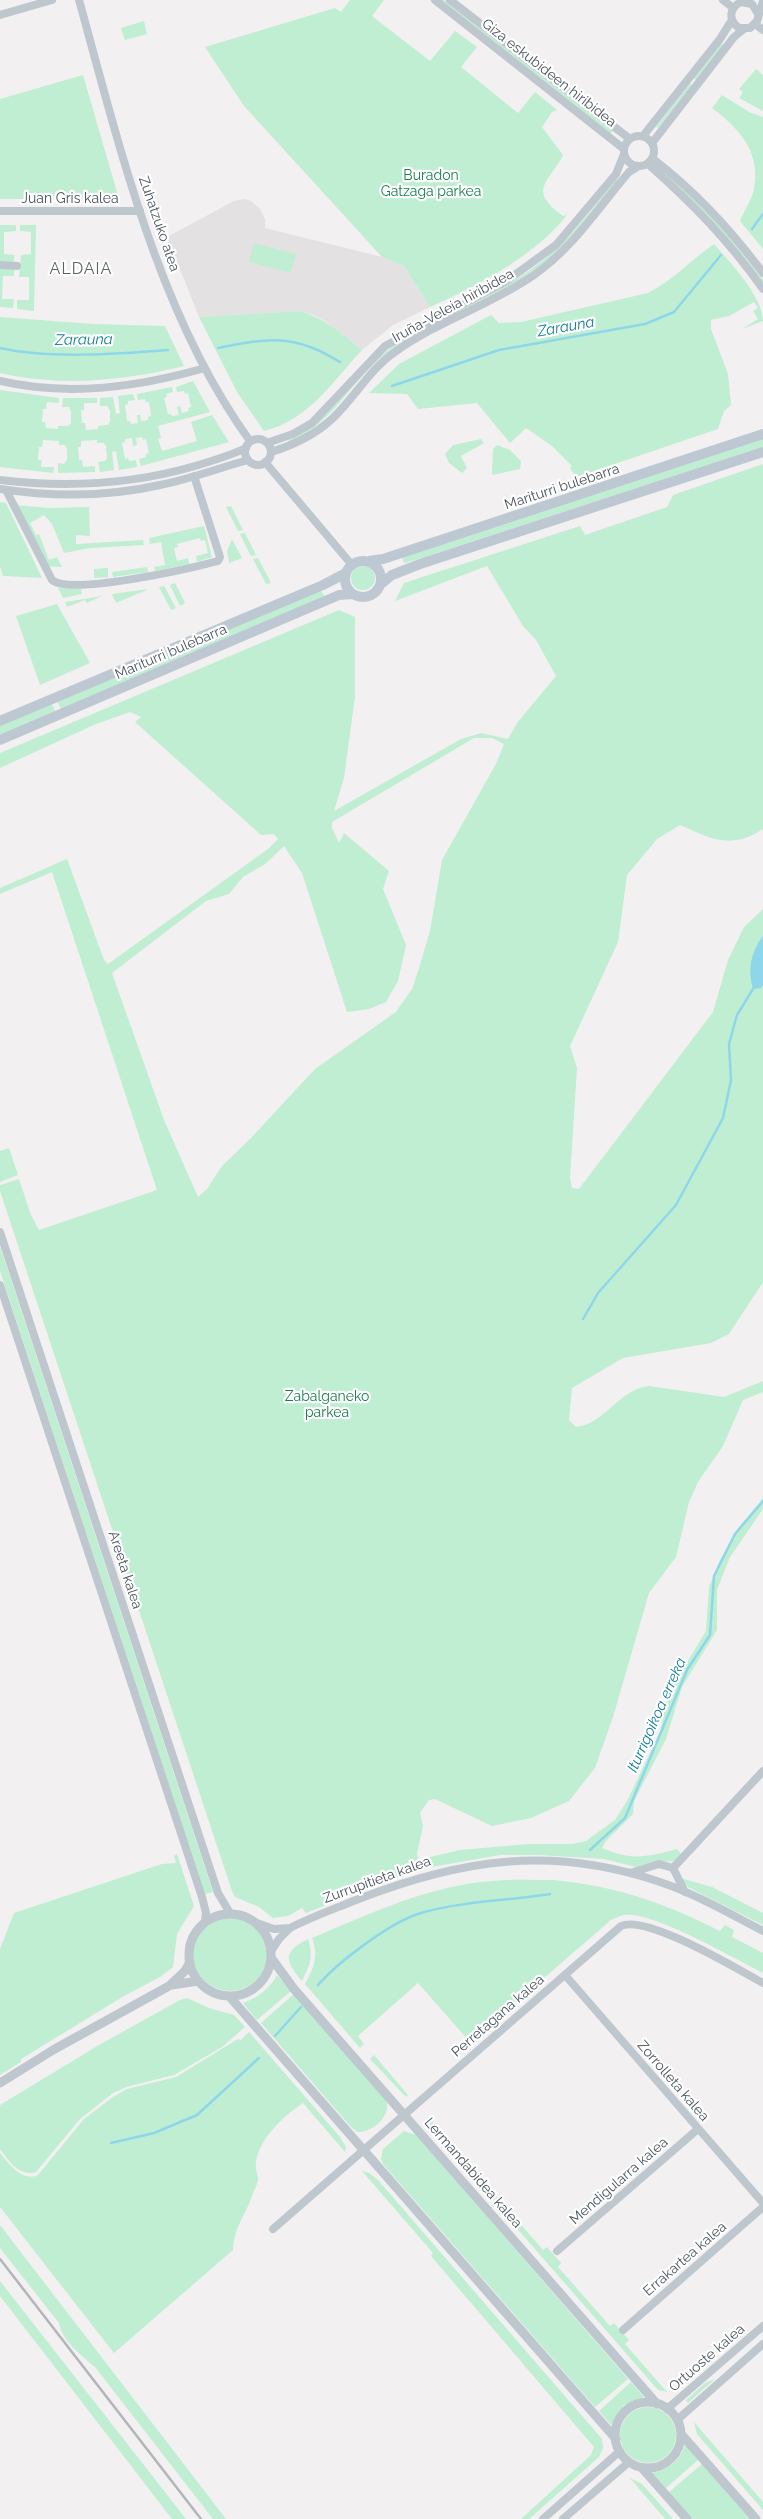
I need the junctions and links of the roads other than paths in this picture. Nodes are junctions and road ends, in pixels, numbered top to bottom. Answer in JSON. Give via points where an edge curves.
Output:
{"nodes":[{"id":1,"x":52,"y":0,"type":"edge"},
{"id":2,"x":79,"y":0,"type":"edge"},
{"id":3,"x":435,"y":0,"type":"edge"},
{"id":4,"x":450,"y":0,"type":"edge"},
{"id":5,"x":723,"y":0,"type":"edge"},
{"id":6,"x":748,"y":1,"type":"edge"},
{"id":7,"x":763,"y":1,"type":"edge"},
{"id":8,"x":733,"y":8,"type":"junction"},
{"id":9,"x":758,"y":14,"type":"junction"},
{"id":10,"x":0,"y":15,"type":"edge"},
{"id":11,"x":732,"y":20,"type":"junction"},
{"id":12,"x":755,"y":24,"type":"junction"},
{"id":13,"x":744,"y":29,"type":"junction"},
{"id":14,"x":763,"y":30,"type":"edge"},
{"id":15,"x":643,"y":136,"type":"junction"},
{"id":16,"x":630,"y":139,"type":"junction"},
{"id":17,"x":652,"y":143,"type":"junction"},
{"id":18,"x":624,"y":152,"type":"junction"},
{"id":19,"x":650,"y":161,"type":"junction"},
{"id":20,"x":637,"y":167,"type":"junction"},
{"id":21,"x":140,"y":211,"type":"junction"},
{"id":22,"x":0,"y":212,"type":"edge"},
{"id":23,"x":0,"y":265,"type":"edge"},
{"id":24,"x":17,"y":266,"type":"dead end"},
{"id":25,"x":763,"y":274,"type":"edge"},
{"id":26,"x":763,"y":289,"type":"edge"},
{"id":27,"x":205,"y":368,"type":"junction"},
{"id":28,"x":0,"y":381,"type":"edge"},
{"id":29,"x":763,"y":434,"type":"edge"},
{"id":30,"x":267,"y":443,"type":"junction"},
{"id":31,"x":248,"y":445,"type":"junction"},
{"id":32,"x":271,"y":452,"type":"junction"},
{"id":33,"x":763,"y":452,"type":"edge"},
{"id":34,"x":248,"y":460,"type":"junction"},
{"id":35,"x":265,"y":462,"type":"junction"},
{"id":36,"x":194,"y":476,"type":"junction"},
{"id":37,"x":0,"y":480,"type":"edge"},
{"id":38,"x":3,"y":490,"type":"edge"},
{"id":39,"x":369,"y":561,"type":"junction"},
{"id":40,"x":349,"y":569,"type":"junction"},
{"id":41,"x":381,"y":584,"type":"junction"},
{"id":42,"x":353,"y":594,"type":"junction"},
{"id":43,"x":0,"y":721,"type":"edge"},
{"id":44,"x":0,"y":740,"type":"edge"},
{"id":45,"x":0,"y":1232,"type":"edge"},
{"id":46,"x":0,"y":1285,"type":"edge"},
{"id":47,"x":763,"y":1771,"type":"edge"},
{"id":48,"x":673,"y":1868,"type":"junction"},
{"id":49,"x":630,"y":1873,"type":"junction"},
{"id":50,"x":684,"y":1892,"type":"junction"},
{"id":51,"x":230,"y":1913,"type":"junction"},
{"id":52,"x":206,"y":1921,"type":"junction"},
{"id":53,"x":257,"y":1923,"type":"junction"},
{"id":54,"x":290,"y":1928,"type":"junction"},
{"id":55,"x":763,"y":1931,"type":"edge"},
{"id":56,"x":272,"y":1955,"type":"junction"},
{"id":57,"x":190,"y":1962,"type":"junction"},
{"id":58,"x":565,"y":1975,"type":"junction"},
{"id":59,"x":198,"y":1981,"type":"junction"},
{"id":60,"x":763,"y":1983,"type":"edge"},
{"id":61,"x":169,"y":1986,"type":"junction"},
{"id":62,"x":229,"y":1996,"type":"junction"},
{"id":63,"x":0,"y":2083,"type":"edge"},
{"id":64,"x":404,"y":2115,"type":"junction"},
{"id":65,"x":698,"y":2129,"type":"junction"},
{"id":66,"x":365,"y":2149,"type":"junction"},
{"id":67,"x":763,"y":2203,"type":"edge"},
{"id":68,"x":763,"y":2208,"type":"edge"},
{"id":69,"x":273,"y":2229,"type":"dead end"},
{"id":70,"x":557,"y":2251,"type":"dead end"},
{"id":71,"x":763,"y":2326,"type":"edge"},
{"id":72,"x":623,"y":2330,"type":"dead end"},
{"id":73,"x":763,"y":2344,"type":"edge"},
{"id":74,"x":657,"y":2404,"type":"junction"},
{"id":75,"x":668,"y":2409,"type":"junction"},
{"id":76,"x":677,"y":2420,"type":"junction"},
{"id":77,"x":681,"y":2434,"type":"junction"},
{"id":78,"x":616,"y":2439,"type":"junction"},
{"id":79,"x":620,"y":2451,"type":"junction"},
{"id":80,"x":629,"y":2462,"type":"junction"},
{"id":81,"x":642,"y":2468,"type":"junction"},
{"id":82,"x":543,"y":2519,"type":"edge"},
{"id":83,"x":563,"y":2519,"type":"edge"},
{"id":84,"x":687,"y":2519,"type":"edge"},
{"id":85,"x":756,"y":2519,"type":"edge"}],
"edges":[{"from":1,"to":10,"type":"street"},
{"from":2,"to":21,"type":"street","name":"Zuhatzuko atea"},
{"from":3,"to":18,"type":"street","name":"Giza eskubideen hiribidea"},
{"from":4,"to":16,"type":"street","name":"Giza eskubideen hiribidea"},
{"from":5,"to":8,"type":"street"},
{"from":6,"to":8,"type":"street"},
{"from":6,"to":9,"type":"street"},
{"from":7,"to":9,"type":"street"},
{"from":8,"to":11,"type":"street"},
{"from":9,"to":12,"type":"street"},
{"from":11,"to":13,"type":"street"},
{"from":11,"to":15,"type":"street","via":[[720,40]]},
{"from":12,"to":13,"type":"street"},
{"from":12,"to":14,"type":"street"},
{"from":13,"to":17,"type":"street","via":[[734,37]]},
{"from":15,"to":16,"type":"street"},
{"from":15,"to":17,"type":"street"},
{"from":16,"to":18,"type":"street"},
{"from":17,"to":19,"type":"street","via":[[655,153]]},
{"from":18,"to":20,"type":"street","via":[[631,164]]},
{"from":18,"to":30,"type":"street","name":"Iruña-Veleia hiribidea","via":[[616,174],[596,200],[568,233],[542,256],[485,294],[385,346],[312,423]]},
{"from":19,"to":20,"type":"street"},
{"from":19,"to":25,"type":"street","via":[[708,207]]},
{"from":19,"to":26,"type":"street","via":[[724,236]]},
{"from":20,"to":32,"type":"street","name":"Iruña-Veleia hiribidea","via":[[629,172],[576,239],[558,256],[510,290],[395,352],[368,375],[334,417],[316,433]]},
{"from":21,"to":22,"type":"street","name":"Juan Gris kalea"},
{"from":21,"to":27,"type":"street","name":"Zuhatzuko atea","via":[[173,301]]},
{"from":23,"to":24,"type":"street"},
{"from":27,"to":28,"type":"street","via":[[148,382],[94,389],[36,387]]},
{"from":27,"to":31,"type":"street","name":"Zuhatzuko atea"},
{"from":29,"to":39,"type":"main road","name":"Mariturri bulebarra","via":[[586,494]]},
{"from":30,"to":31,"type":"street","via":[[257,439]]},
{"from":30,"to":32,"type":"street"},
{"from":31,"to":34,"type":"street"},
{"from":31,"to":37,"type":"street","via":[[185,469],[118,483],[48,485]]},
{"from":32,"to":35,"type":"street"},
{"from":33,"to":41,"type":"main road","via":[[420,564],[392,575]]},
{"from":34,"to":35,"type":"street","via":[[256,464]]},
{"from":34,"to":36,"type":"street"},
{"from":35,"to":40,"type":"street"},
{"from":36,"to":38,"type":"street","via":[[104,494]]},
{"from":36,"to":38,"type":"street","via":[[220,557],[218,561],[161,575],[102,582],[60,584],[52,580]]},
{"from":39,"to":40,"type":"main road","via":[[361,561]]},
{"from":39,"to":41,"type":"main road","via":[[379,570]]},
{"from":40,"to":42,"type":"main road","via":[[346,584]]},
{"from":40,"to":43,"type":"main road","name":"Mariturri bulebarra","via":[[323,585]]},
{"from":41,"to":42,"type":"main road","via":[[366,597]]},
{"from":42,"to":44,"type":"main road","name":"Mariturri bulebarra","via":[[340,595]]},
{"from":45,"to":51,"type":"street","name":"Areeta kalea","via":[[218,1893]]},
{"from":46,"to":52,"type":"street","via":[[202,1898]]},
{"from":47,"to":48,"type":"street"},
{"from":48,"to":49,"type":"street","via":[[659,1864]]},
{"from":48,"to":50,"type":"street"},
{"from":49,"to":50,"type":"street","name":"Zurrupitieta kalea"},
{"from":49,"to":54,"type":"street","name":"Zurrupitieta kalea","via":[[558,1861],[479,1864],[420,1876]]},
{"from":50,"to":55,"type":"street","name":"Zurrupitieta kalea"},
{"from":51,"to":52,"type":"street"},
{"from":51,"to":53,"type":"street","via":[[240,1914]]},
{"from":52,"to":57,"type":"street","via":[[190,1944]]},
{"from":53,"to":54,"type":"street","name":"Zurrupitieta kalea","via":[[274,1929]]},
{"from":53,"to":56,"type":"street","via":[[264,1931]]},
{"from":54,"to":56,"type":"street","name":"Zurrupitieta kalea","via":[[279,1939]]},
{"from":56,"to":62,"type":"street","via":[[270,1969],[258,1986],[244,1994]]},
{"from":56,"to":64,"type":"street","name":"Lermandabidea kalea","via":[[294,1989]]},
{"from":57,"to":59,"type":"street"},
{"from":57,"to":61,"type":"street"},
{"from":58,"to":60,"type":"street","name":"Perretagana kalea","via":[[614,1930],[630,1923],[668,1934]]},
{"from":58,"to":64,"type":"street","name":"Perretagana kalea"},
{"from":58,"to":65,"type":"street","name":"Zorrolleta kalea"},
{"from":59,"to":61,"type":"street"},
{"from":59,"to":62,"type":"street","via":[[212,1992]]},
{"from":61,"to":63,"type":"street"},
{"from":62,"to":66,"type":"street"},
{"from":64,"to":66,"type":"street","name":"Perretagana kalea"},
{"from":64,"to":74,"type":"street","name":"Lermandabidea kalea"},
{"from":65,"to":67,"type":"street","name":"Zorrolleta kalea"},
{"from":65,"to":70,"type":"street","name":"Mendigularra kalea"},
{"from":66,"to":69,"type":"street","name":"Perretagana kalea"},
{"from":66,"to":78,"type":"street"},
{"from":68,"to":72,"type":"street","name":"Errakartea kalea"},
{"from":71,"to":75,"type":"street","name":"Ortuoste kalea"},
{"from":73,"to":76,"type":"street","name":"Ortuoste kalea"},
{"from":74,"to":75,"type":"street"},
{"from":74,"to":78,"type":"street","via":[[641,2403],[627,2410],[618,2423]]},
{"from":75,"to":76,"type":"street"},
{"from":76,"to":77,"type":"street"},
{"from":77,"to":81,"type":"street","via":[[680,2444],[670,2460],[661,2466]]},
{"from":77,"to":85,"type":"street"},
{"from":78,"to":79,"type":"street"},
{"from":79,"to":80,"type":"street"},
{"from":79,"to":82,"type":"street"},
{"from":80,"to":81,"type":"street"},
{"from":80,"to":83,"type":"street"},
{"from":81,"to":84,"type":"street"}]}
